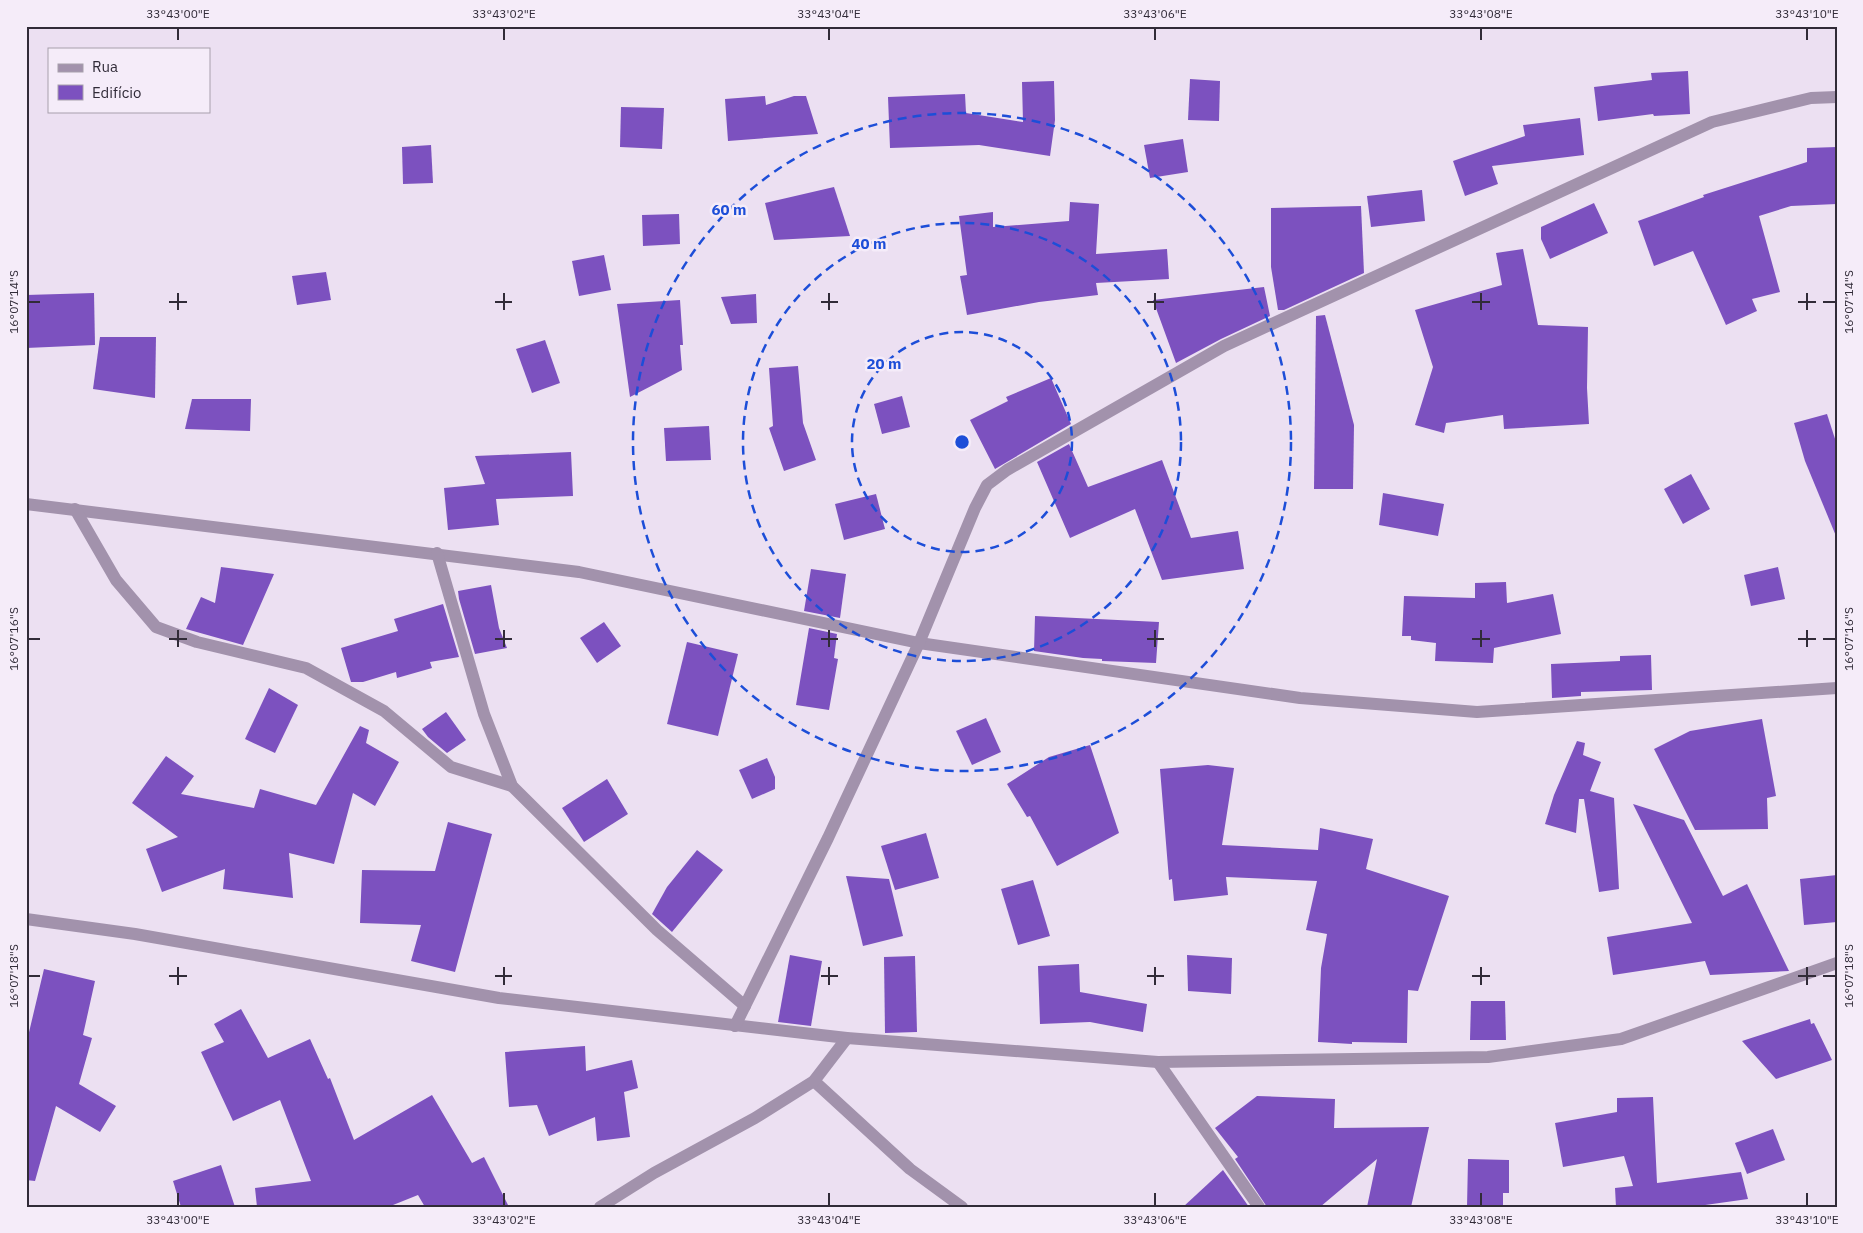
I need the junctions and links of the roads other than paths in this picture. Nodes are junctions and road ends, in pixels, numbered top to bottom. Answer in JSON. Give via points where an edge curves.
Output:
{"nodes":[{"id":1,"x":1837,"y":97,"type":"edge"},
{"id":2,"x":26,"y":504,"type":"edge"},
{"id":3,"x":76,"y":510,"type":"junction"},
{"id":4,"x":437,"y":553,"type":"junction"},
{"id":5,"x":919,"y":643,"type":"junction"},
{"id":6,"x":1837,"y":688,"type":"edge"},
{"id":7,"x":512,"y":786,"type":"junction"},
{"id":8,"x":26,"y":919,"type":"edge"},
{"id":9,"x":1837,"y":964,"type":"edge"},
{"id":10,"x":745,"y":1006,"type":"junction"},
{"id":11,"x":735,"y":1026,"type":"junction"},
{"id":12,"x":847,"y":1038,"type":"junction"},
{"id":13,"x":1158,"y":1062,"type":"junction"},
{"id":14,"x":814,"y":1081,"type":"junction"},
{"id":15,"x":600,"y":1207,"type":"edge"},
{"id":16,"x":962,"y":1207,"type":"edge"},
{"id":17,"x":1259,"y":1207,"type":"edge"}],
"edges":[{"from":1,"to":5,"type":"street","via":[[1811,98],[1712,122],[1224,346],[1007,470],[987,485],[975,508]]},
{"from":2,"to":3,"type":"street"},
{"from":3,"to":4,"type":"street"},
{"from":3,"to":7,"type":"street","via":[[116,580],[156,627],[197,642],[306,668],[384,712],[451,767]]},
{"from":4,"to":5,"type":"street","via":[[579,572]]},
{"from":4,"to":7,"type":"street","via":[[484,714]]},
{"from":5,"to":6,"type":"street","via":[[1300,698],[1477,712]]},
{"from":5,"to":10,"type":"street"},
{"from":7,"to":10,"type":"street","via":[[657,930]]},
{"from":8,"to":11,"type":"street","via":[[135,934],[500,998]]},
{"from":9,"to":13,"type":"street","via":[[1621,1039],[1488,1057]]},
{"from":10,"to":11,"type":"street"},
{"from":11,"to":12,"type":"street"},
{"from":12,"to":13,"type":"street"},
{"from":12,"to":14,"type":"street"},
{"from":13,"to":17,"type":"street"},
{"from":14,"to":15,"type":"street","via":[[654,1172]]},
{"from":14,"to":16,"type":"street","via":[[910,1170]]}]}
